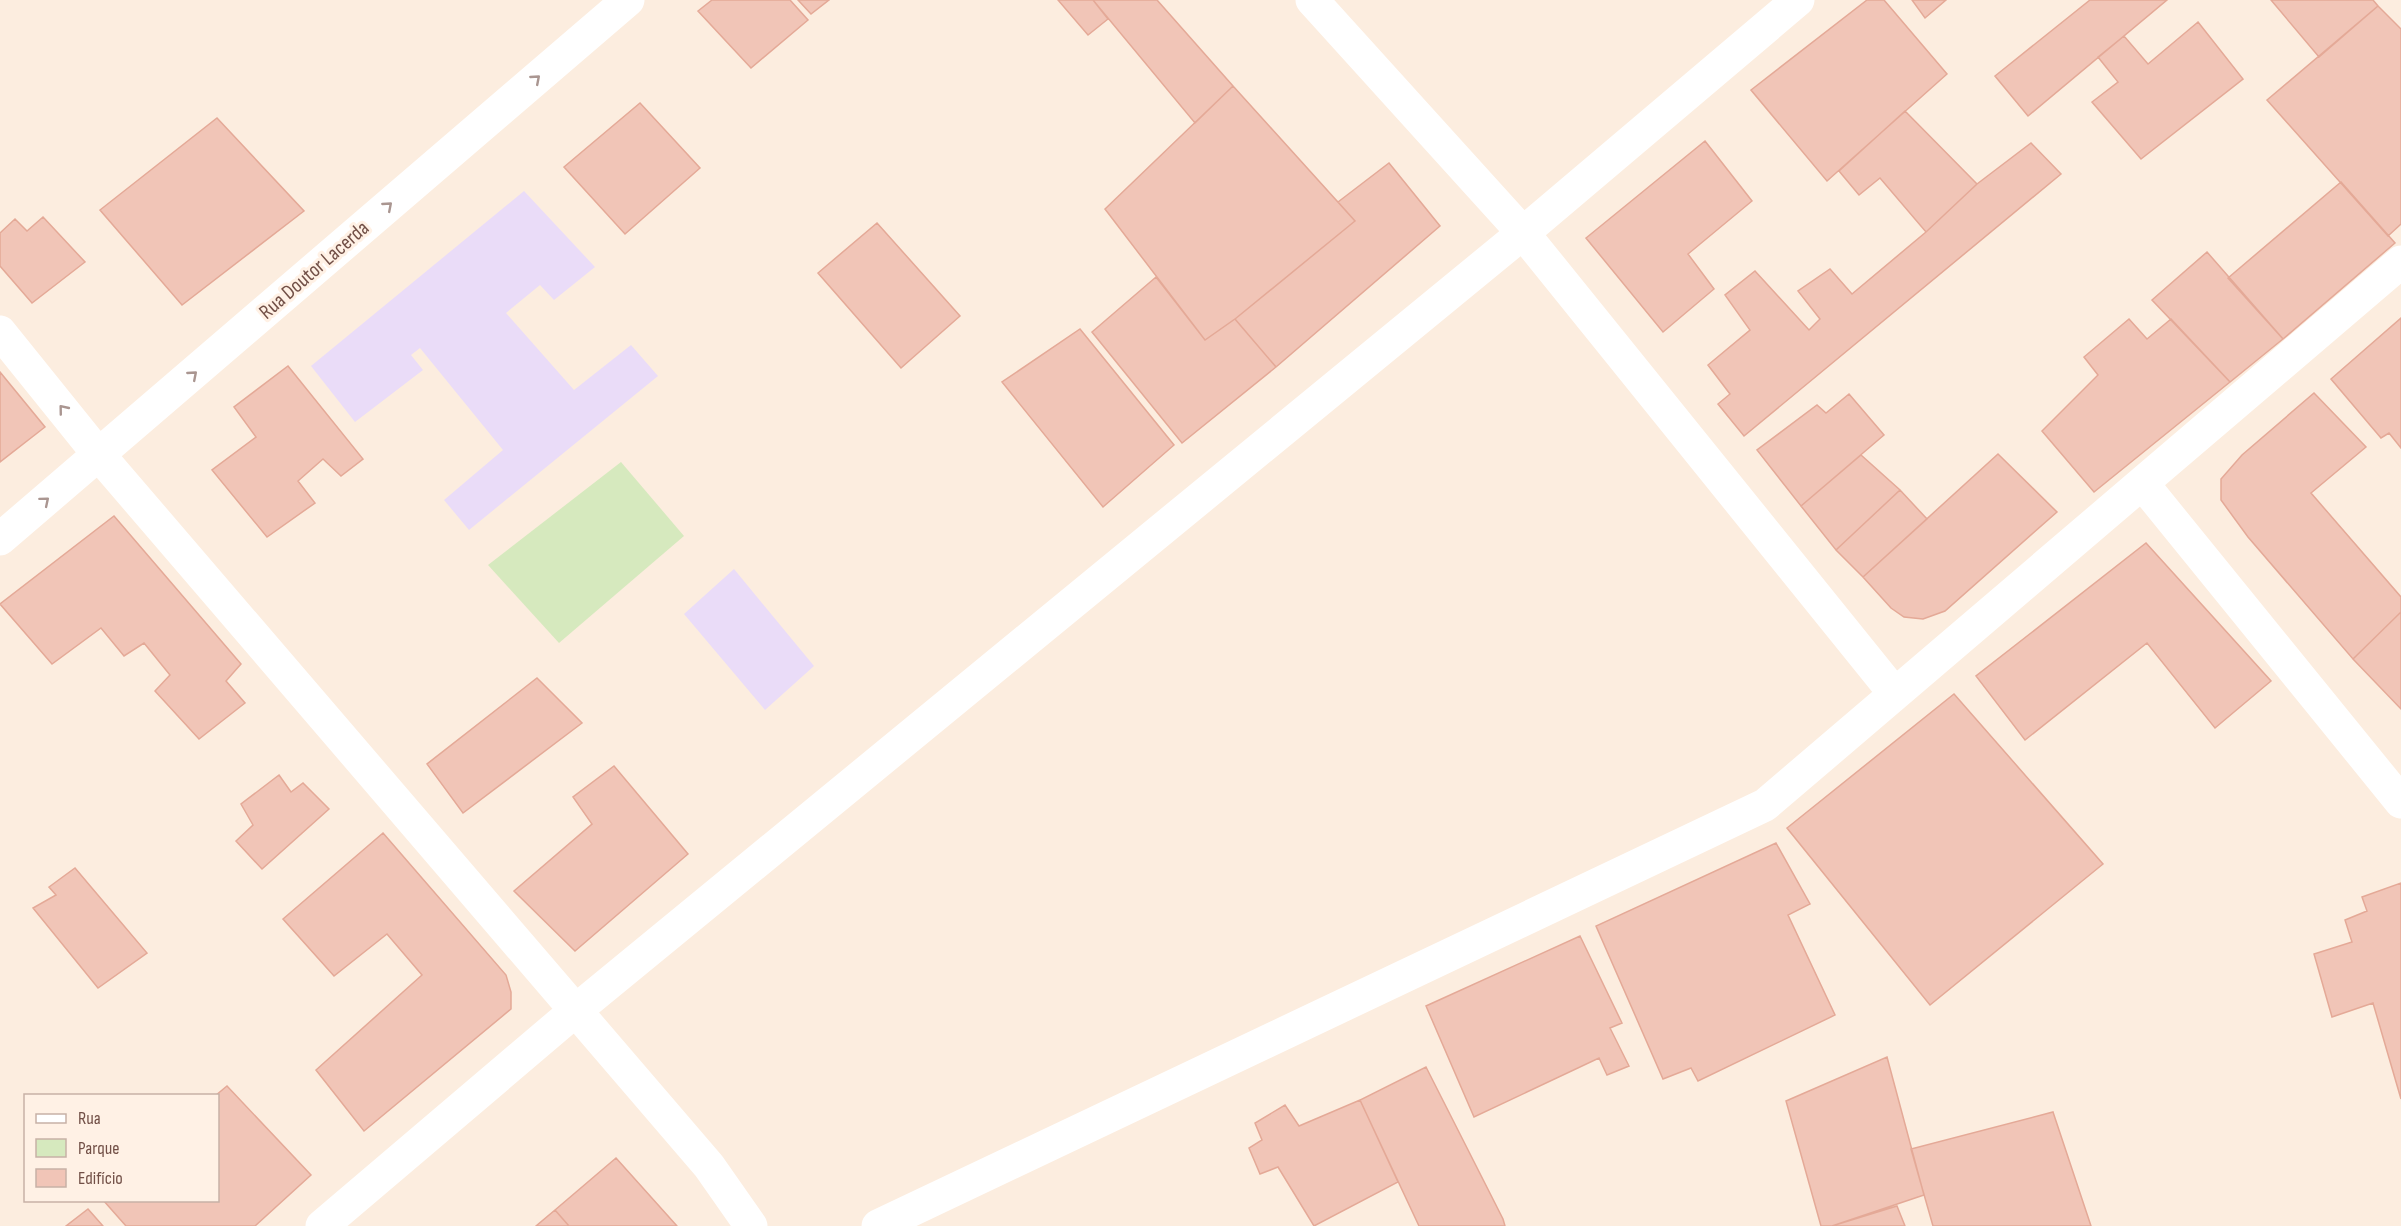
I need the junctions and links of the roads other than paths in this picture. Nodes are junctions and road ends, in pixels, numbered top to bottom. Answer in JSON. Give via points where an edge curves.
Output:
{"nodes":[{"id":1,"x":628,"y":0,"type":"edge"},
{"id":2,"x":1312,"y":0,"type":"edge"},
{"id":3,"x":1798,"y":0,"type":"edge"},
{"id":4,"x":1523,"y":233,"type":"junction"},
{"id":5,"x":2401,"y":262,"type":"edge"},
{"id":6,"x":0,"y":332,"type":"edge"},
{"id":7,"x":99,"y":455,"type":"junction"},
{"id":8,"x":2142,"y":483,"type":"junction"},
{"id":9,"x":0,"y":539,"type":"edge"},
{"id":10,"x":1895,"y":694,"type":"junction"},
{"id":11,"x":2401,"y":802,"type":"edge"},
{"id":12,"x":575,"y":1011,"type":"junction"},
{"id":13,"x":322,"y":1226,"type":"edge"},
{"id":14,"x":751,"y":1226,"type":"edge"},
{"id":15,"x":878,"y":1226,"type":"edge"}],
"edges":[{"from":7,"to":1,"type":"street","name":"Rua Doutor Lacerda","one_way":true},
{"from":2,"to":4,"type":"street"},
{"from":3,"to":4,"type":"street"},
{"from":4,"to":10,"type":"street"},
{"from":4,"to":12,"type":"street"},
{"from":5,"to":8,"type":"street"},
{"from":7,"to":6,"type":"street","one_way":true},
{"from":9,"to":7,"type":"street","name":"Rua Doutor Lacerda","one_way":true},
{"from":7,"to":12,"type":"street"},
{"from":8,"to":10,"type":"street"},
{"from":8,"to":11,"type":"street"},
{"from":10,"to":15,"type":"street","via":[[1765,806]]},
{"from":12,"to":13,"type":"street"},
{"from":12,"to":14,"type":"street","via":[[709,1166]]}]}
